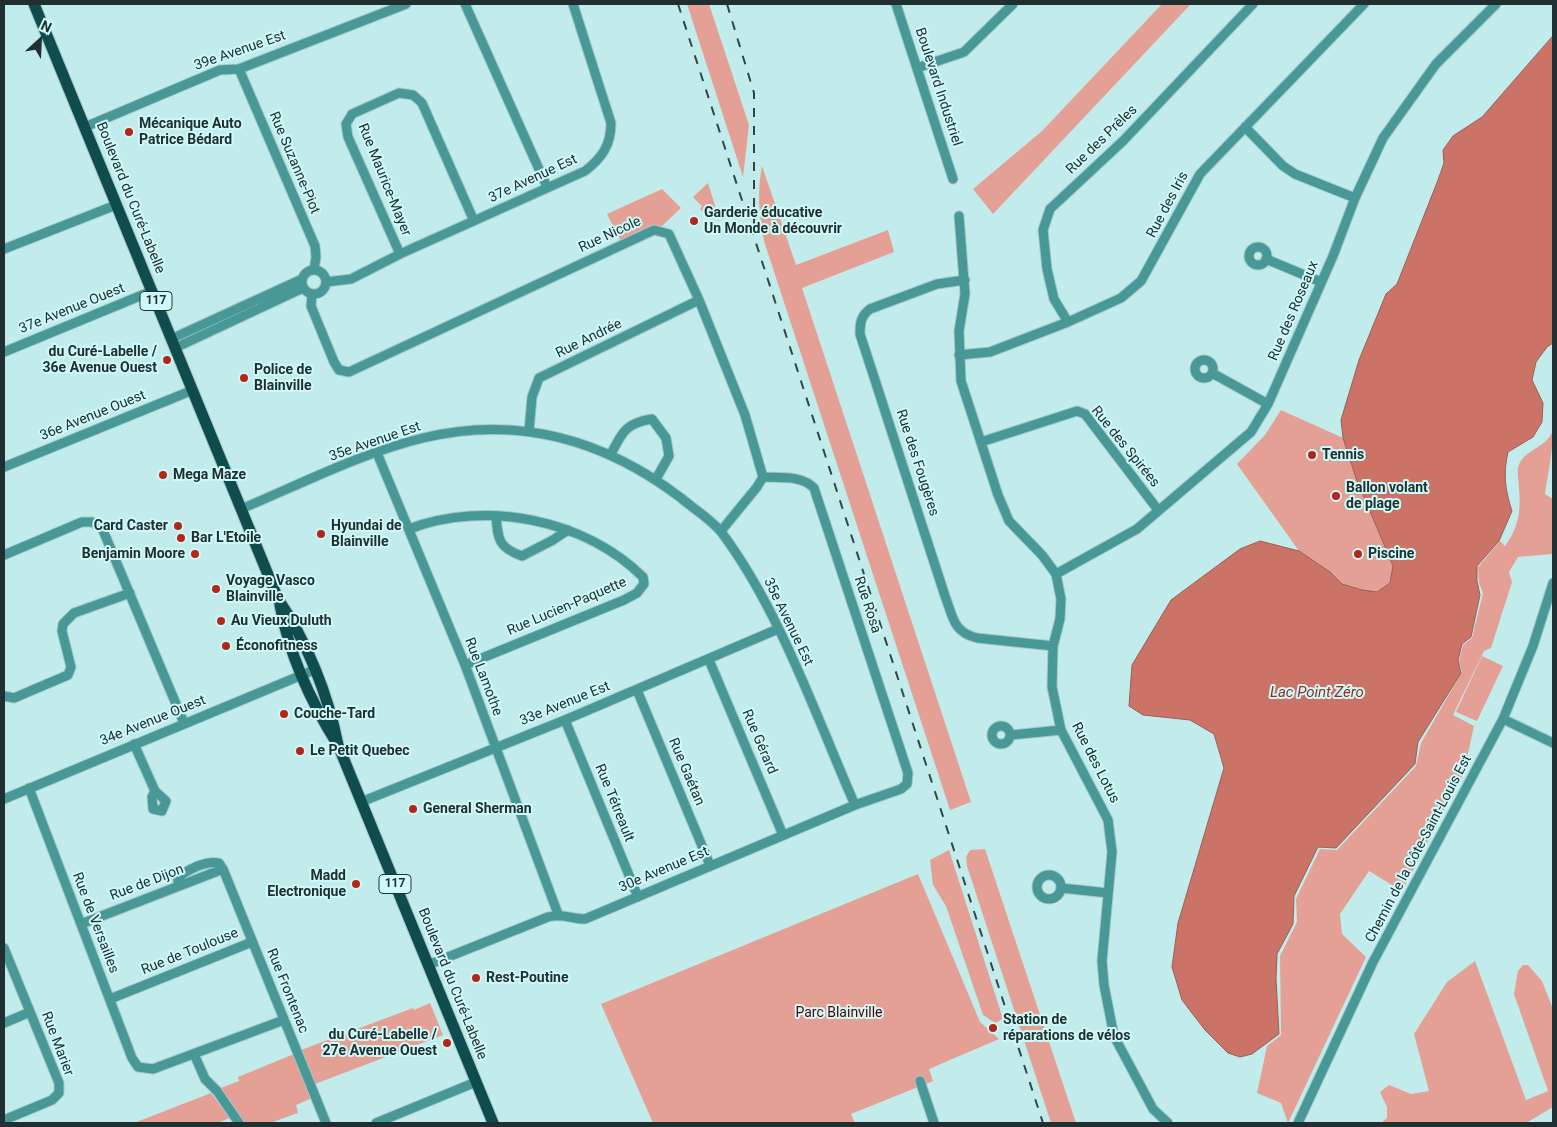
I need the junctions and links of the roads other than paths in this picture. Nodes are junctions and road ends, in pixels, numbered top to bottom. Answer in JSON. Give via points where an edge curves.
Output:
{"nodes":[{"id":1,"x":34,"y":4,"type":"edge"},
{"id":2,"x":406,"y":4,"type":"edge"},
{"id":3,"x":465,"y":4,"type":"edge"},
{"id":4,"x":573,"y":4,"type":"edge"},
{"id":5,"x":896,"y":4,"type":"edge"},
{"id":6,"x":1013,"y":4,"type":"edge"},
{"id":7,"x":1253,"y":4,"type":"edge"},
{"id":8,"x":1364,"y":4,"type":"edge"},
{"id":9,"x":1480,"y":4,"type":"edge"},
{"id":10,"x":1496,"y":4,"type":"edge"},
{"id":11,"x":1487,"y":12,"type":"junction"},
{"id":12,"x":918,"y":68,"type":"junction"},
{"id":13,"x":239,"y":69,"type":"junction"},
{"id":14,"x":1245,"y":127,"type":"junction"},
{"id":15,"x":84,"y":128,"type":"junction"},
{"id":16,"x":953,"y":179,"type":"dead end"},
{"id":17,"x":547,"y":187,"type":"junction"},
{"id":18,"x":1355,"y":198,"type":"junction"},
{"id":19,"x":116,"y":205,"type":"junction"},
{"id":20,"x":959,"y":216,"type":"dead end"},
{"id":21,"x":474,"y":221,"type":"junction"},
{"id":22,"x":4,"y":249,"type":"edge"},
{"id":23,"x":400,"y":254,"type":"junction"},
{"id":24,"x":1266,"y":259,"type":"dead end"},
{"id":25,"x":314,"y":270,"type":"junction"},
{"id":26,"x":965,"y":280,"type":"junction"},
{"id":27,"x":326,"y":282,"type":"junction"},
{"id":28,"x":1321,"y":282,"type":"junction"},
{"id":29,"x":303,"y":284,"type":"junction"},
{"id":30,"x":152,"y":291,"type":"junction"},
{"id":31,"x":312,"y":294,"type":"junction"},
{"id":32,"x":699,"y":300,"type":"junction"},
{"id":33,"x":1068,"y":322,"type":"junction"},
{"id":34,"x":173,"y":343,"type":"junction"},
{"id":35,"x":4,"y":352,"type":"edge"},
{"id":36,"x":959,"y":355,"type":"junction"},
{"id":37,"x":1212,"y":373,"type":"dead end"},
{"id":38,"x":193,"y":390,"type":"junction"},
{"id":39,"x":1268,"y":404,"type":"junction"},
{"id":40,"x":529,"y":431,"type":"junction"},
{"id":41,"x":981,"y":442,"type":"junction"},
{"id":42,"x":377,"y":452,"type":"junction"},
{"id":43,"x":611,"y":454,"type":"junction"},
{"id":44,"x":4,"y":467,"type":"edge"},
{"id":45,"x":763,"y":477,"type":"junction"},
{"id":46,"x":656,"y":479,"type":"junction"},
{"id":47,"x":241,"y":509,"type":"junction"},
{"id":48,"x":1158,"y":510,"type":"junction"},
{"id":49,"x":496,"y":517,"type":"junction"},
{"id":50,"x":409,"y":529,"type":"junction"},
{"id":51,"x":568,"y":530,"type":"junction"},
{"id":52,"x":720,"y":531,"type":"junction"},
{"id":53,"x":4,"y":554,"type":"edge"},
{"id":54,"x":1056,"y":574,"type":"junction"},
{"id":55,"x":1553,"y":583,"type":"edge"},
{"id":56,"x":130,"y":593,"type":"junction"},
{"id":57,"x":278,"y":599,"type":"junction"},
{"id":58,"x":778,"y":629,"type":"junction"},
{"id":59,"x":1053,"y":646,"type":"junction"},
{"id":60,"x":709,"y":660,"type":"junction"},
{"id":61,"x":465,"y":665,"type":"junction"},
{"id":62,"x":314,"y":670,"type":"junction"},
{"id":63,"x":303,"y":674,"type":"junction"},
{"id":64,"x":637,"y":690,"type":"junction"},
{"id":65,"x":4,"y":696,"type":"edge"},
{"id":66,"x":1503,"y":719,"type":"junction"},
{"id":67,"x":565,"y":720,"type":"junction"},
{"id":68,"x":184,"y":723,"type":"junction"},
{"id":69,"x":1061,"y":730,"type":"junction"},
{"id":70,"x":1011,"y":735,"type":"dead end"},
{"id":71,"x":1553,"y":743,"type":"edge"},
{"id":72,"x":134,"y":744,"type":"junction"},
{"id":73,"x":338,"y":745,"type":"junction"},
{"id":74,"x":495,"y":747,"type":"junction"},
{"id":75,"x":908,"y":782,"type":"joint"},
{"id":76,"x":29,"y":788,"type":"junction"},
{"id":77,"x":155,"y":791,"type":"dead end"},
{"id":78,"x":4,"y":799,"type":"edge"},
{"id":79,"x":361,"y":802,"type":"junction"},
{"id":80,"x":855,"y":805,"type":"junction"},
{"id":81,"x":783,"y":835,"type":"junction"},
{"id":82,"x":710,"y":865,"type":"junction"},
{"id":83,"x":222,"y":869,"type":"joint"},
{"id":84,"x":1061,"y":888,"type":"dead end"},
{"id":85,"x":1108,"y":893,"type":"junction"},
{"id":86,"x":638,"y":897,"type":"junction"},
{"id":87,"x":558,"y":914,"type":"junction"},
{"id":88,"x":81,"y":924,"type":"junction"},
{"id":89,"x":252,"y":942,"type":"junction"},
{"id":90,"x":4,"y":948,"type":"edge"},
{"id":91,"x":428,"y":965,"type":"junction"},
{"id":92,"x":110,"y":999,"type":"junction"},
{"id":93,"x":30,"y":1012,"type":"junction"},
{"id":94,"x":284,"y":1020,"type":"junction"},
{"id":95,"x":4,"y":1023,"type":"edge"},
{"id":96,"x":194,"y":1054,"type":"junction"},
{"id":97,"x":920,"y":1081,"type":"dead end"},
{"id":98,"x":476,"y":1082,"type":"junction"},
{"id":99,"x":4,"y":1120,"type":"edge"},
{"id":100,"x":239,"y":1123,"type":"edge"},
{"id":101,"x":326,"y":1123,"type":"edge"},
{"id":102,"x":376,"y":1123,"type":"edge"},
{"id":103,"x":492,"y":1123,"type":"edge"},
{"id":104,"x":934,"y":1123,"type":"edge"},
{"id":105,"x":1168,"y":1123,"type":"edge"},
{"id":106,"x":1298,"y":1123,"type":"edge"}],
"edges":[{"from":1,"to":15,"type":"main road","name":"Boulevard du Curé-Labelle","number":"117"},
{"from":2,"to":13,"type":"street","name":"39e Avenue Est"},
{"from":3,"to":17,"type":"street"},
{"from":4,"to":17,"type":"street","name":"37e Avenue Est","via":[[611,130],[600,160],[585,171]]},
{"from":5,"to":12,"type":"street","name":"Boulevard Industriel"},
{"from":6,"to":12,"type":"street","via":[[964,52]]},
{"from":7,"to":33,"type":"street","name":"Rue des Prêles","via":[[1123,141],[1050,209],[1043,230],[1047,269],[1054,299]]},
{"from":8,"to":14,"type":"street","name":"Rue des Iris"},
{"from":9,"to":11,"type":"street"},
{"from":10,"to":11,"type":"street","name":"Rue des Roseaux"},
{"from":11,"to":18,"type":"street","name":"Rue des Roseaux","via":[[1436,64],[1383,138]]},
{"from":12,"to":16,"type":"street","name":"Boulevard Industriel"},
{"from":13,"to":15,"type":"street","name":"39e Avenue Est","via":[[220,70]]},
{"from":13,"to":25,"type":"street","name":"Rue Suzanne-Piot","via":[[315,246]]},
{"from":14,"to":18,"type":"street","via":[[1295,174]]},
{"from":14,"to":33,"type":"street","name":"Rue des Iris","via":[[1200,174],[1141,281],[1121,298]]},
{"from":15,"to":19,"type":"main road","name":"Boulevard du Curé-Labelle","number":"117"},
{"from":17,"to":21,"type":"street","name":"37e Avenue Est"},
{"from":18,"to":28,"type":"street","name":"Rue des Roseaux"},
{"from":19,"to":22,"type":"street"},
{"from":19,"to":30,"type":"main road","name":"Boulevard du Curé-Labelle","number":"117"},
{"from":20,"to":26,"type":"street","name":"Rue des Lotus"},
{"from":21,"to":23,"type":"street","name":"37e Avenue Est"},
{"from":21,"to":23,"type":"street","name":"Rue Maurice-Mayer","via":[[422,103],[413,94],[399,94],[352,114],[346,124],[348,137]]},
{"from":23,"to":27,"type":"street","name":"37e Avenue Est","via":[[351,279]]},
{"from":24,"to":28,"type":"street"},
{"from":25,"to":27,"type":"street","via":[[323,274]]},
{"from":25,"to":29,"type":"street","via":[[304,274]]},
{"from":26,"to":36,"type":"street","name":"Rue des Lotus"},
{"from":26,"to":59,"type":"street","name":"Rue des Fougères","via":[[937,284],[870,309],[862,315],[860,334],[958,630],[977,638]]},
{"from":27,"to":31,"type":"street","via":[[322,291]]},
{"from":28,"to":39,"type":"street","name":"Rue des Roseaux"},
{"from":29,"to":31,"type":"street"},
{"from":29,"to":34,"type":"street"},
{"from":30,"to":34,"type":"main road","name":"Boulevard du Curé-Labelle","number":"117"},
{"from":30,"to":35,"type":"street","name":"37e Avenue Ouest"},
{"from":31,"to":32,"type":"street","name":"Rue Nicole","via":[[311,306],[334,362],[339,370],[349,372],[654,230],[669,234]]},
{"from":32,"to":40,"type":"street","name":"Rue Andrée","via":[[539,378],[532,397]]},
{"from":32,"to":45,"type":"street","name":"Rue Nicole","via":[[744,415]]},
{"from":33,"to":36,"type":"street","name":"Rue des Iris","via":[[990,352]]},
{"from":34,"to":38,"type":"main road","name":"Boulevard du Curé-Labelle","number":"117"},
{"from":36,"to":41,"type":"street","name":"Rue des Lotus","via":[[961,381]]},
{"from":37,"to":39,"type":"street"},
{"from":38,"to":44,"type":"street","name":"36e Avenue Ouest"},
{"from":38,"to":47,"type":"main road","name":"Boulevard du Curé-Labelle","number":"117"},
{"from":39,"to":48,"type":"street","name":"Rue des Roseaux","via":[[1251,432]]},
{"from":40,"to":42,"type":"street","name":"35e Avenue Est","via":[[488,429],[455,432]]},
{"from":40,"to":43,"type":"street","name":"35e Avenue Est"},
{"from":41,"to":48,"type":"street","name":"Rue des Spirées","via":[[1077,411],[1085,414]]},
{"from":41,"to":54,"type":"street","name":"Rue des Lotus","via":[[1009,520]]},
{"from":42,"to":47,"type":"street","name":"35e Avenue Est"},
{"from":42,"to":50,"type":"street","name":"Rue Lamothe"},
{"from":43,"to":46,"type":"street","name":"35e Avenue Est"},
{"from":43,"to":46,"type":"street","via":[[622,431],[637,422],[652,420],[666,438],[669,456]]},
{"from":45,"to":52,"type":"street"},
{"from":45,"to":75,"type":"street","name":"Rue Rosa","via":[[801,479],[814,488],[908,773]]},
{"from":46,"to":52,"type":"street","name":"35e Avenue Est"},
{"from":47,"to":57,"type":"main road","name":"Boulevard du Curé-Labelle","number":"117"},
{"from":48,"to":54,"type":"street","name":"Rue des Roseaux","via":[[1137,529]]},
{"from":49,"to":50,"type":"street","name":"Rue Lucien-Paquette","via":[[454,516]]},
{"from":49,"to":51,"type":"street","name":"Rue Lucien-Paquette","via":[[528,520]]},
{"from":49,"to":51,"type":"street","via":[[497,537],[506,550],[522,556]]},
{"from":50,"to":61,"type":"street","name":"Rue Lamothe"},
{"from":51,"to":61,"type":"street","name":"Rue Lucien-Paquette","via":[[601,545],[643,577],[644,584],[624,600]]},
{"from":52,"to":58,"type":"street","name":"35e Avenue Est","via":[[758,588]]},
{"from":53,"to":56,"type":"street","via":[[82,522],[92,522],[102,528]]},
{"from":54,"to":59,"type":"street","name":"Rue des Lotus","via":[[1061,598]]},
{"from":55,"to":66,"type":"street","name":"Chemin de la Côte-Saint-Louis Est","via":[[1531,651]]},
{"from":56,"to":65,"type":"street","via":[[74,613],[63,624],[71,667],[68,675],[14,698]]},
{"from":56,"to":68,"type":"street"},
{"from":57,"to":62,"type":"main road","name":"Boulevard du Curé-Labelle","number":"117","via":[[295,625]]},
{"from":57,"to":63,"type":"main road","name":"Boulevard du Curé-Labelle","number":"117","via":[[284,629]]},
{"from":58,"to":60,"type":"street","name":"33e Avenue Est"},
{"from":58,"to":80,"type":"street","name":"35e Avenue Est"},
{"from":59,"to":69,"type":"street","name":"Rue des Lotus","via":[[1052,687]]},
{"from":60,"to":64,"type":"street","name":"33e Avenue Est"},
{"from":60,"to":81,"type":"street","name":"Rue Gérard"},
{"from":61,"to":74,"type":"street","name":"Rue Lamothe"},
{"from":62,"to":63,"type":"street","name":"34e Avenue Ouest"},
{"from":62,"to":73,"type":"main road","name":"Boulevard du Curé-Labelle","number":"117","via":[[332,715]]},
{"from":63,"to":68,"type":"street","name":"34e Avenue Ouest"},
{"from":63,"to":73,"type":"main road","name":"Boulevard du Curé-Labelle","number":"117","via":[[322,720]]},
{"from":64,"to":67,"type":"street","name":"33e Avenue Est"},
{"from":64,"to":82,"type":"street","name":"Rue Gaétan"},
{"from":66,"to":71,"type":"street"},
{"from":66,"to":106,"type":"street","name":"Chemin de la Côte-Saint-Louis Est","via":[[1367,973]]},
{"from":67,"to":74,"type":"street","name":"33e Avenue Est"},
{"from":67,"to":86,"type":"street","name":"Rue Tétreault"},
{"from":68,"to":72,"type":"street","name":"34e Avenue Ouest"},
{"from":69,"to":70,"type":"street"},
{"from":69,"to":85,"type":"street","name":"Rue des Lotus","via":[[1108,820],[1112,852]]},
{"from":72,"to":76,"type":"street","name":"34e Avenue Ouest"},
{"from":72,"to":77,"type":"street"},
{"from":73,"to":79,"type":"main road","name":"Boulevard du Curé-Labelle","number":"117"},
{"from":74,"to":79,"type":"street","name":"33e Avenue Est"},
{"from":74,"to":87,"type":"street","name":"Rue Lamothe"},
{"from":75,"to":80,"type":"street","name":"30e Avenue Est","via":[[901,789]]},
{"from":76,"to":78,"type":"street","name":"34e Avenue Ouest"},
{"from":76,"to":88,"type":"street","name":"Rue de Versailles"},
{"from":79,"to":91,"type":"main road","name":"Boulevard du Curé-Labelle","number":"117"},
{"from":80,"to":81,"type":"street","name":"30e Avenue Est"},
{"from":81,"to":82,"type":"street","name":"30e Avenue Est"},
{"from":82,"to":86,"type":"street","name":"30e Avenue Est"},
{"from":83,"to":88,"type":"street","name":"Rue de Dijon"},
{"from":83,"to":89,"type":"street","name":"Rue Frontenac"},
{"from":84,"to":85,"type":"street"},
{"from":85,"to":105,"type":"street","name":"Rue des Lotus","via":[[1102,961],[1114,1036],[1153,1109]]},
{"from":86,"to":87,"type":"street","name":"30e Avenue Est","via":[[585,919]]},
{"from":87,"to":91,"type":"street"},
{"from":88,"to":92,"type":"street","name":"Rue de Versailles"},
{"from":89,"to":92,"type":"street","name":"Rue de Toulouse"},
{"from":89,"to":94,"type":"street","name":"Rue Frontenac"},
{"from":90,"to":93,"type":"street","name":"Rue Marier"},
{"from":91,"to":98,"type":"main road","name":"Boulevard du Curé-Labelle","number":"117"},
{"from":92,"to":96,"type":"street","name":"Rue de Versailles","via":[[138,1067],[153,1069]]},
{"from":93,"to":95,"type":"street"},
{"from":93,"to":99,"type":"street","name":"Rue Marier","via":[[59,1083],[59,1093],[52,1100]]},
{"from":94,"to":96,"type":"street"},
{"from":94,"to":101,"type":"street","name":"Rue Frontenac"},
{"from":96,"to":100,"type":"street","via":[[206,1079]]},
{"from":97,"to":104,"type":"street"},
{"from":98,"to":102,"type":"street"},
{"from":98,"to":103,"type":"main road","name":"Boulevard du Curé-Labelle","number":"117"}]}
